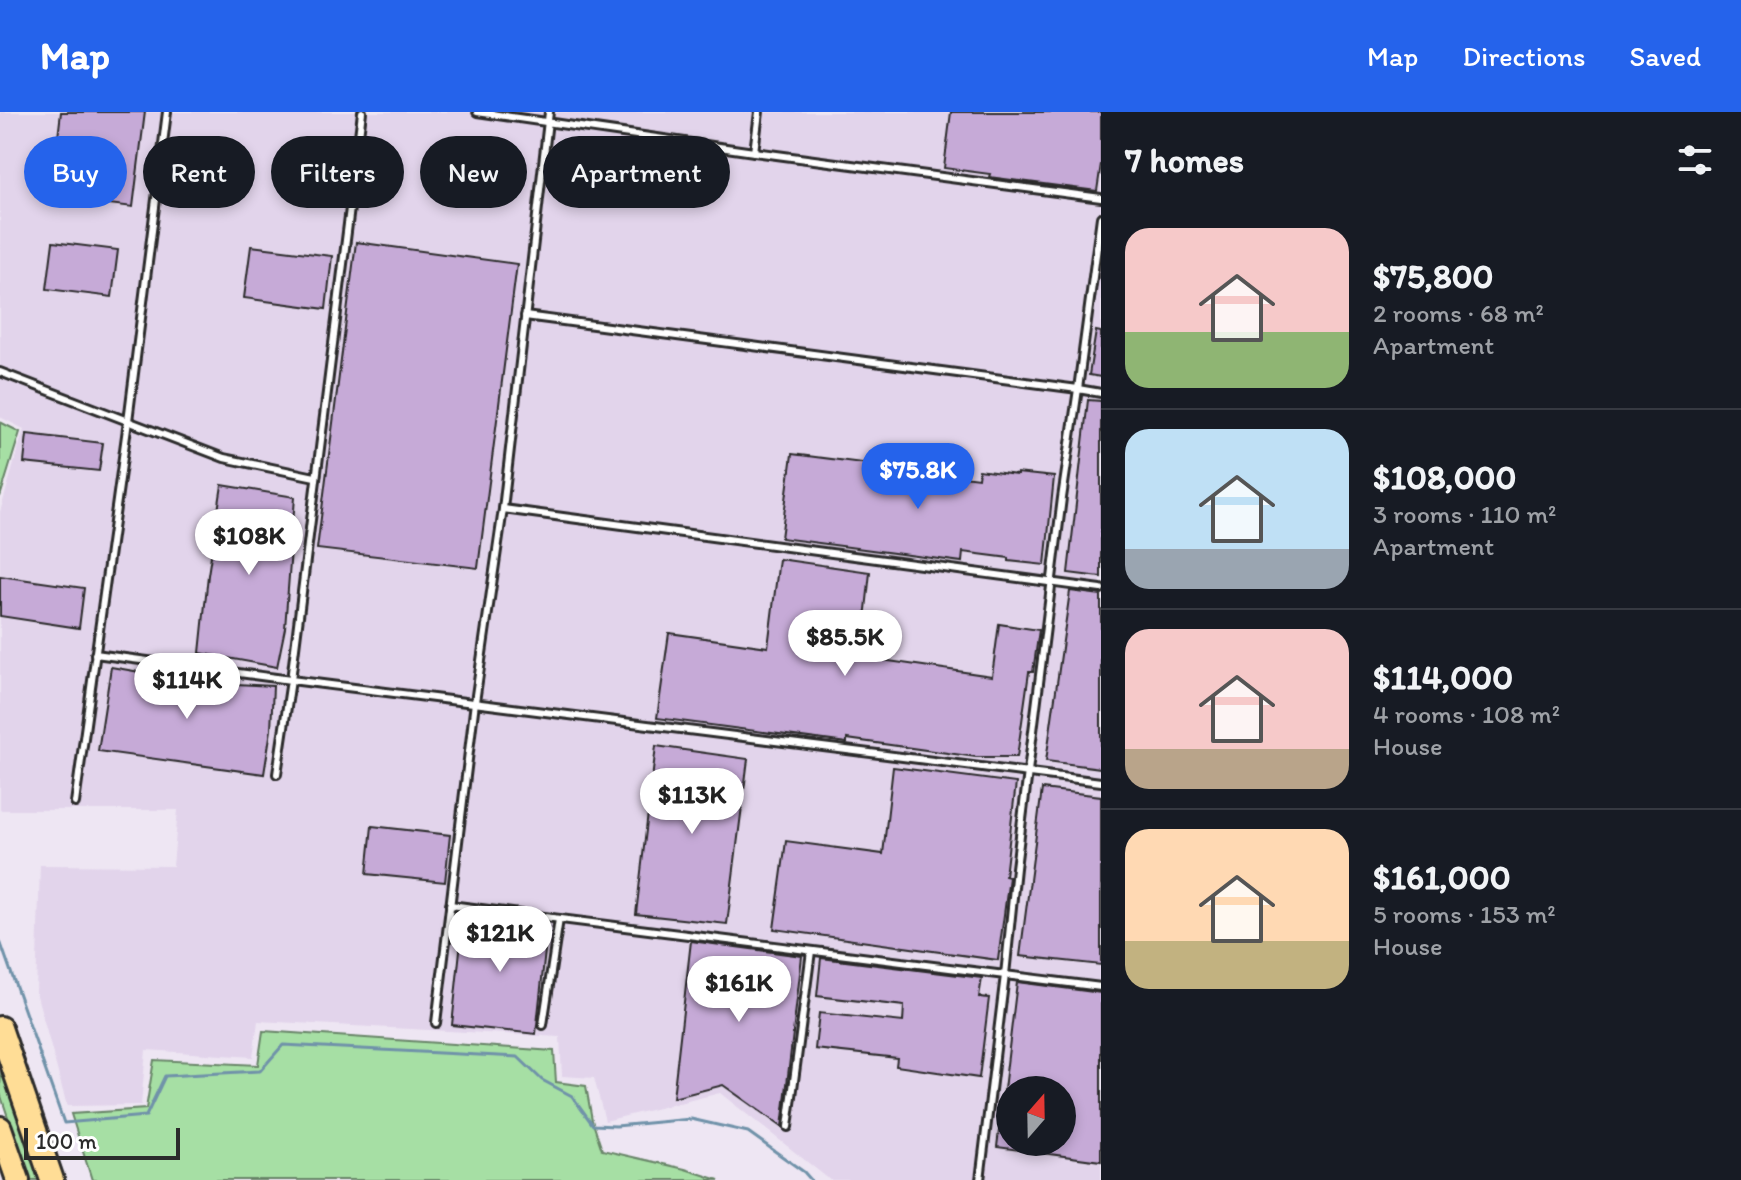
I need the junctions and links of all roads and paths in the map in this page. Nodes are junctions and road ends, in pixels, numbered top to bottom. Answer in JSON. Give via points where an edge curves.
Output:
{"nodes":[{"id":1,"x":167,"y":112,"type":"edge"},
{"id":2,"x":362,"y":112,"type":"edge"},
{"id":3,"x":477,"y":112,"type":"edge"},
{"id":4,"x":549,"y":112,"type":"edge"},
{"id":5,"x":759,"y":112,"type":"edge"},
{"id":6,"x":548,"y":122,"type":"junction"},
{"id":7,"x":754,"y":152,"type":"junction"},
{"id":8,"x":1101,"y":198,"type":"edge"},
{"id":9,"x":1101,"y":217,"type":"edge"},
{"id":10,"x":525,"y":316,"type":"junction"},
{"id":11,"x":0,"y":372,"type":"edge"},
{"id":12,"x":1078,"y":389,"type":"junction"},
{"id":13,"x":1101,"y":393,"type":"edge"},
{"id":14,"x":128,"y":421,"type":"junction"},
{"id":15,"x":315,"y":477,"type":"junction"},
{"id":16,"x":503,"y":509,"type":"junction"},
{"id":17,"x":1053,"y":582,"type":"junction"},
{"id":18,"x":1101,"y":589,"type":"edge"},
{"id":19,"x":95,"y":654,"type":"junction"},
{"id":20,"x":291,"y":680,"type":"junction"},
{"id":21,"x":475,"y":702,"type":"junction"},
{"id":22,"x":1028,"y":772,"type":"junction"},
{"id":23,"x":277,"y":774,"type":"dead end"},
{"id":24,"x":1101,"y":782,"type":"edge"},
{"id":25,"x":75,"y":803,"type":"dead end"},
{"id":26,"x":450,"y":905,"type":"junction"},
{"id":27,"x":559,"y":919,"type":"junction"},
{"id":28,"x":811,"y":951,"type":"junction"},
{"id":29,"x":1005,"y":975,"type":"junction"},
{"id":30,"x":1101,"y":987,"type":"edge"},
{"id":31,"x":436,"y":1023,"type":"dead end"},
{"id":32,"x":543,"y":1025,"type":"dead end"},
{"id":33,"x":0,"y":1028,"type":"edge"},
{"id":34,"x":788,"y":1127,"type":"dead end"},
{"id":35,"x":0,"y":1128,"type":"edge"},
{"id":36,"x":18,"y":1180,"type":"edge"},
{"id":37,"x":52,"y":1180,"type":"edge"},
{"id":38,"x":980,"y":1180,"type":"edge"}],
"edges":[{"from":1,"to":14,"type":"lane"},
{"from":2,"to":15,"type":"lane"},
{"from":3,"to":6,"type":"lane"},
{"from":4,"to":6,"type":"lane"},
{"from":5,"to":7,"type":"lane"},
{"from":6,"to":7,"type":"lane"},
{"from":6,"to":10,"type":"lane"},
{"from":7,"to":8,"type":"lane"},
{"from":9,"to":12,"type":"lane"},
{"from":10,"to":12,"type":"lane"},
{"from":10,"to":16,"type":"lane"},
{"from":11,"to":14,"type":"lane"},
{"from":12,"to":13,"type":"lane"},
{"from":12,"to":17,"type":"lane"},
{"from":14,"to":15,"type":"lane","via":[[224,458]]},
{"from":14,"to":19,"type":"lane"},
{"from":15,"to":20,"type":"lane"},
{"from":16,"to":17,"type":"lane"},
{"from":16,"to":21,"type":"lane"},
{"from":17,"to":18,"type":"lane"},
{"from":17,"to":22,"type":"lane"},
{"from":19,"to":20,"type":"lane"},
{"from":19,"to":25,"type":"lane"},
{"from":20,"to":21,"type":"lane"},
{"from":20,"to":23,"type":"lane"},
{"from":21,"to":22,"type":"lane"},
{"from":21,"to":26,"type":"lane"},
{"from":22,"to":24,"type":"lane"},
{"from":22,"to":29,"type":"lane"},
{"from":26,"to":27,"type":"lane"},
{"from":26,"to":31,"type":"lane"},
{"from":27,"to":28,"type":"lane"},
{"from":27,"to":32,"type":"lane"},
{"from":28,"to":29,"type":"lane"},
{"from":28,"to":34,"type":"lane"},
{"from":29,"to":30,"type":"lane"},
{"from":29,"to":38,"type":"lane"},
{"from":33,"to":37,"type":"highway"},
{"from":35,"to":36,"type":"highway"}]}
